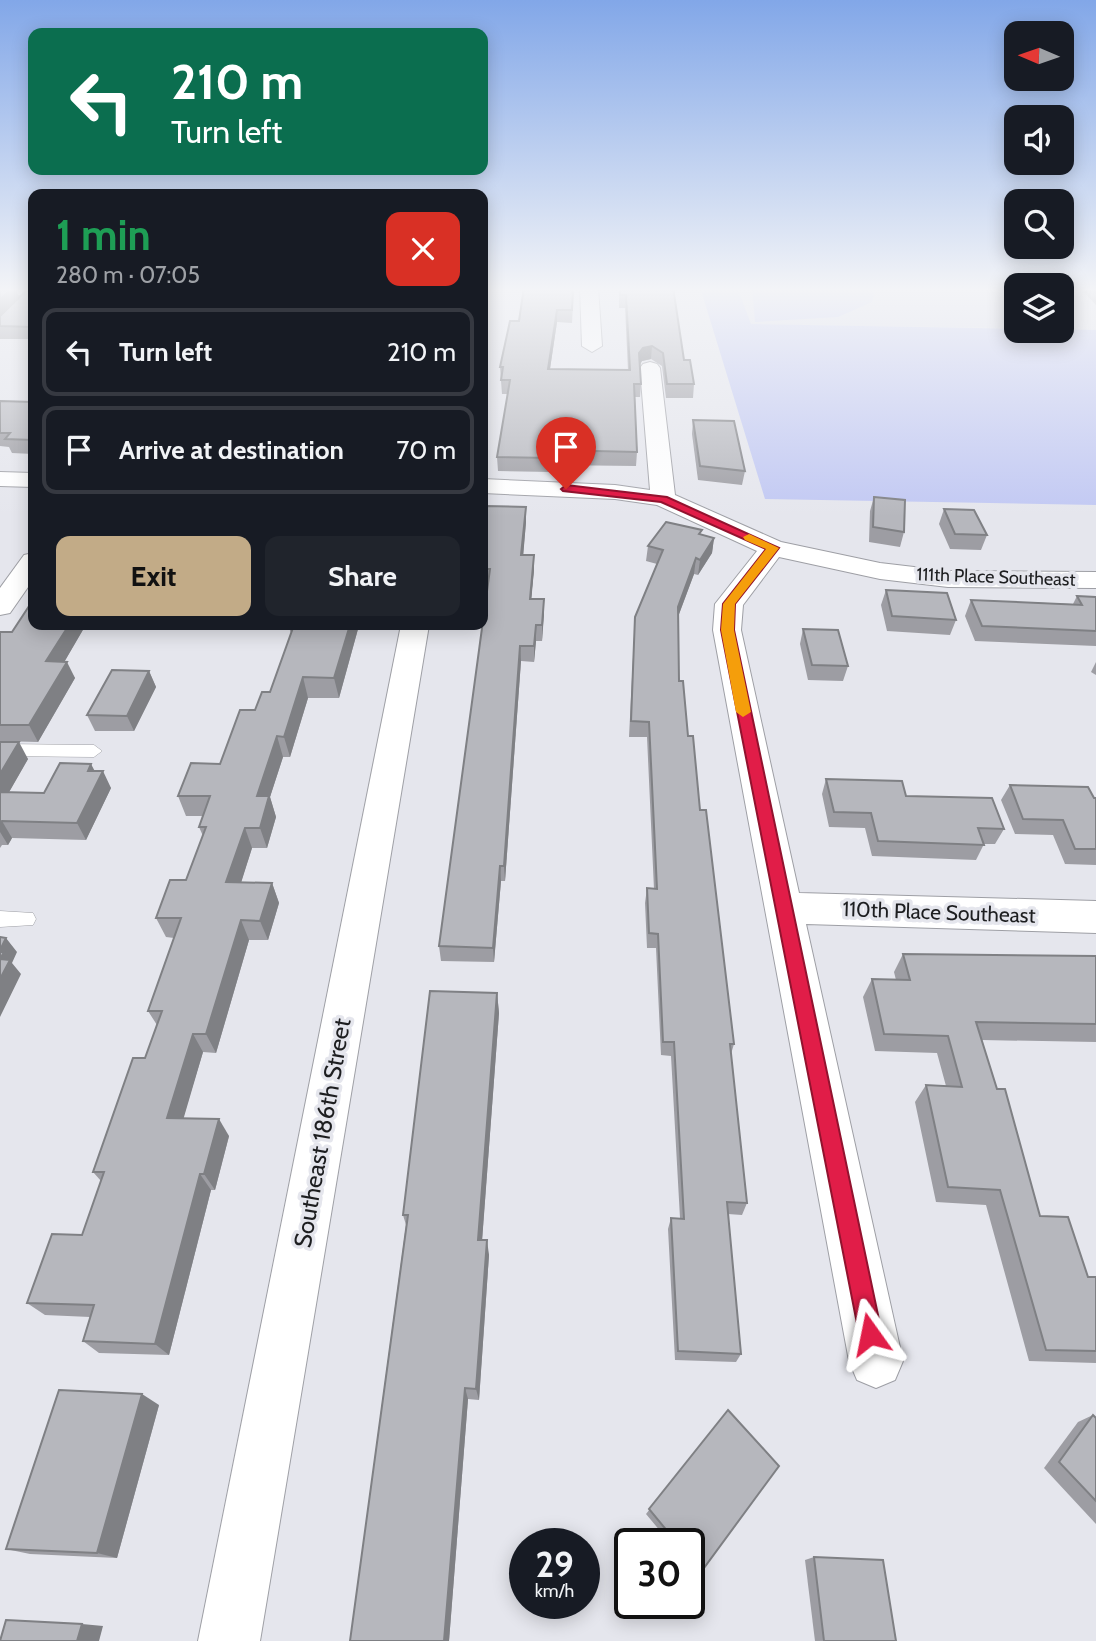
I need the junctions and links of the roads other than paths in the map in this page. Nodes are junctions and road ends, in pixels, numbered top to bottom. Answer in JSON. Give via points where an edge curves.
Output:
{"nodes":[{"id":1,"x":650,"y":368,"type":"dead end"},
{"id":2,"x":0,"y":479,"type":"edge"},
{"id":3,"x":28,"y":480,"type":"edge"},
{"id":4,"x":488,"y":486,"type":"edge"},
{"id":5,"x":663,"y":499,"type":"junction"},
{"id":6,"x":773,"y":548,"type":"junction"},
{"id":7,"x":28,"y":568,"type":"edge"},
{"id":8,"x":1096,"y":580,"type":"edge"},
{"id":9,"x":0,"y":607,"type":"edge"},
{"id":10,"x":414,"y":630,"type":"edge"},
{"id":11,"x":0,"y":750,"type":"edge"},
{"id":12,"x":94,"y":751,"type":"dead end"},
{"id":13,"x":782,"y":908,"type":"junction"},
{"id":14,"x":1096,"y":917,"type":"edge"},
{"id":15,"x":0,"y":919,"type":"edge"},
{"id":16,"x":26,"y":919,"type":"dead end"},
{"id":17,"x":876,"y":1361,"type":"dead end"},
{"id":18,"x":229,"y":1641,"type":"edge"}],
"edges":[{"from":1,"to":5,"type":"street"},
{"from":2,"to":3,"type":"street"},
{"from":4,"to":5,"type":"street","name":"111th Place Southeast","via":[[591,490]]},
{"from":5,"to":6,"type":"street","name":"111th Place Southeast"},
{"from":6,"to":8,"type":"street","name":"111th Place Southeast","via":[[880,571],[948,579]]},
{"from":6,"to":13,"type":"street","via":[[729,604],[727,630]]},
{"from":7,"to":9,"type":"street"},
{"from":10,"to":18,"type":"street","name":"Southeast 186th Street"},
{"from":11,"to":12,"type":"lane"},
{"from":13,"to":14,"type":"street","name":"110th Place Southeast"},
{"from":13,"to":17,"type":"street"},
{"from":15,"to":16,"type":"lane"}]}
